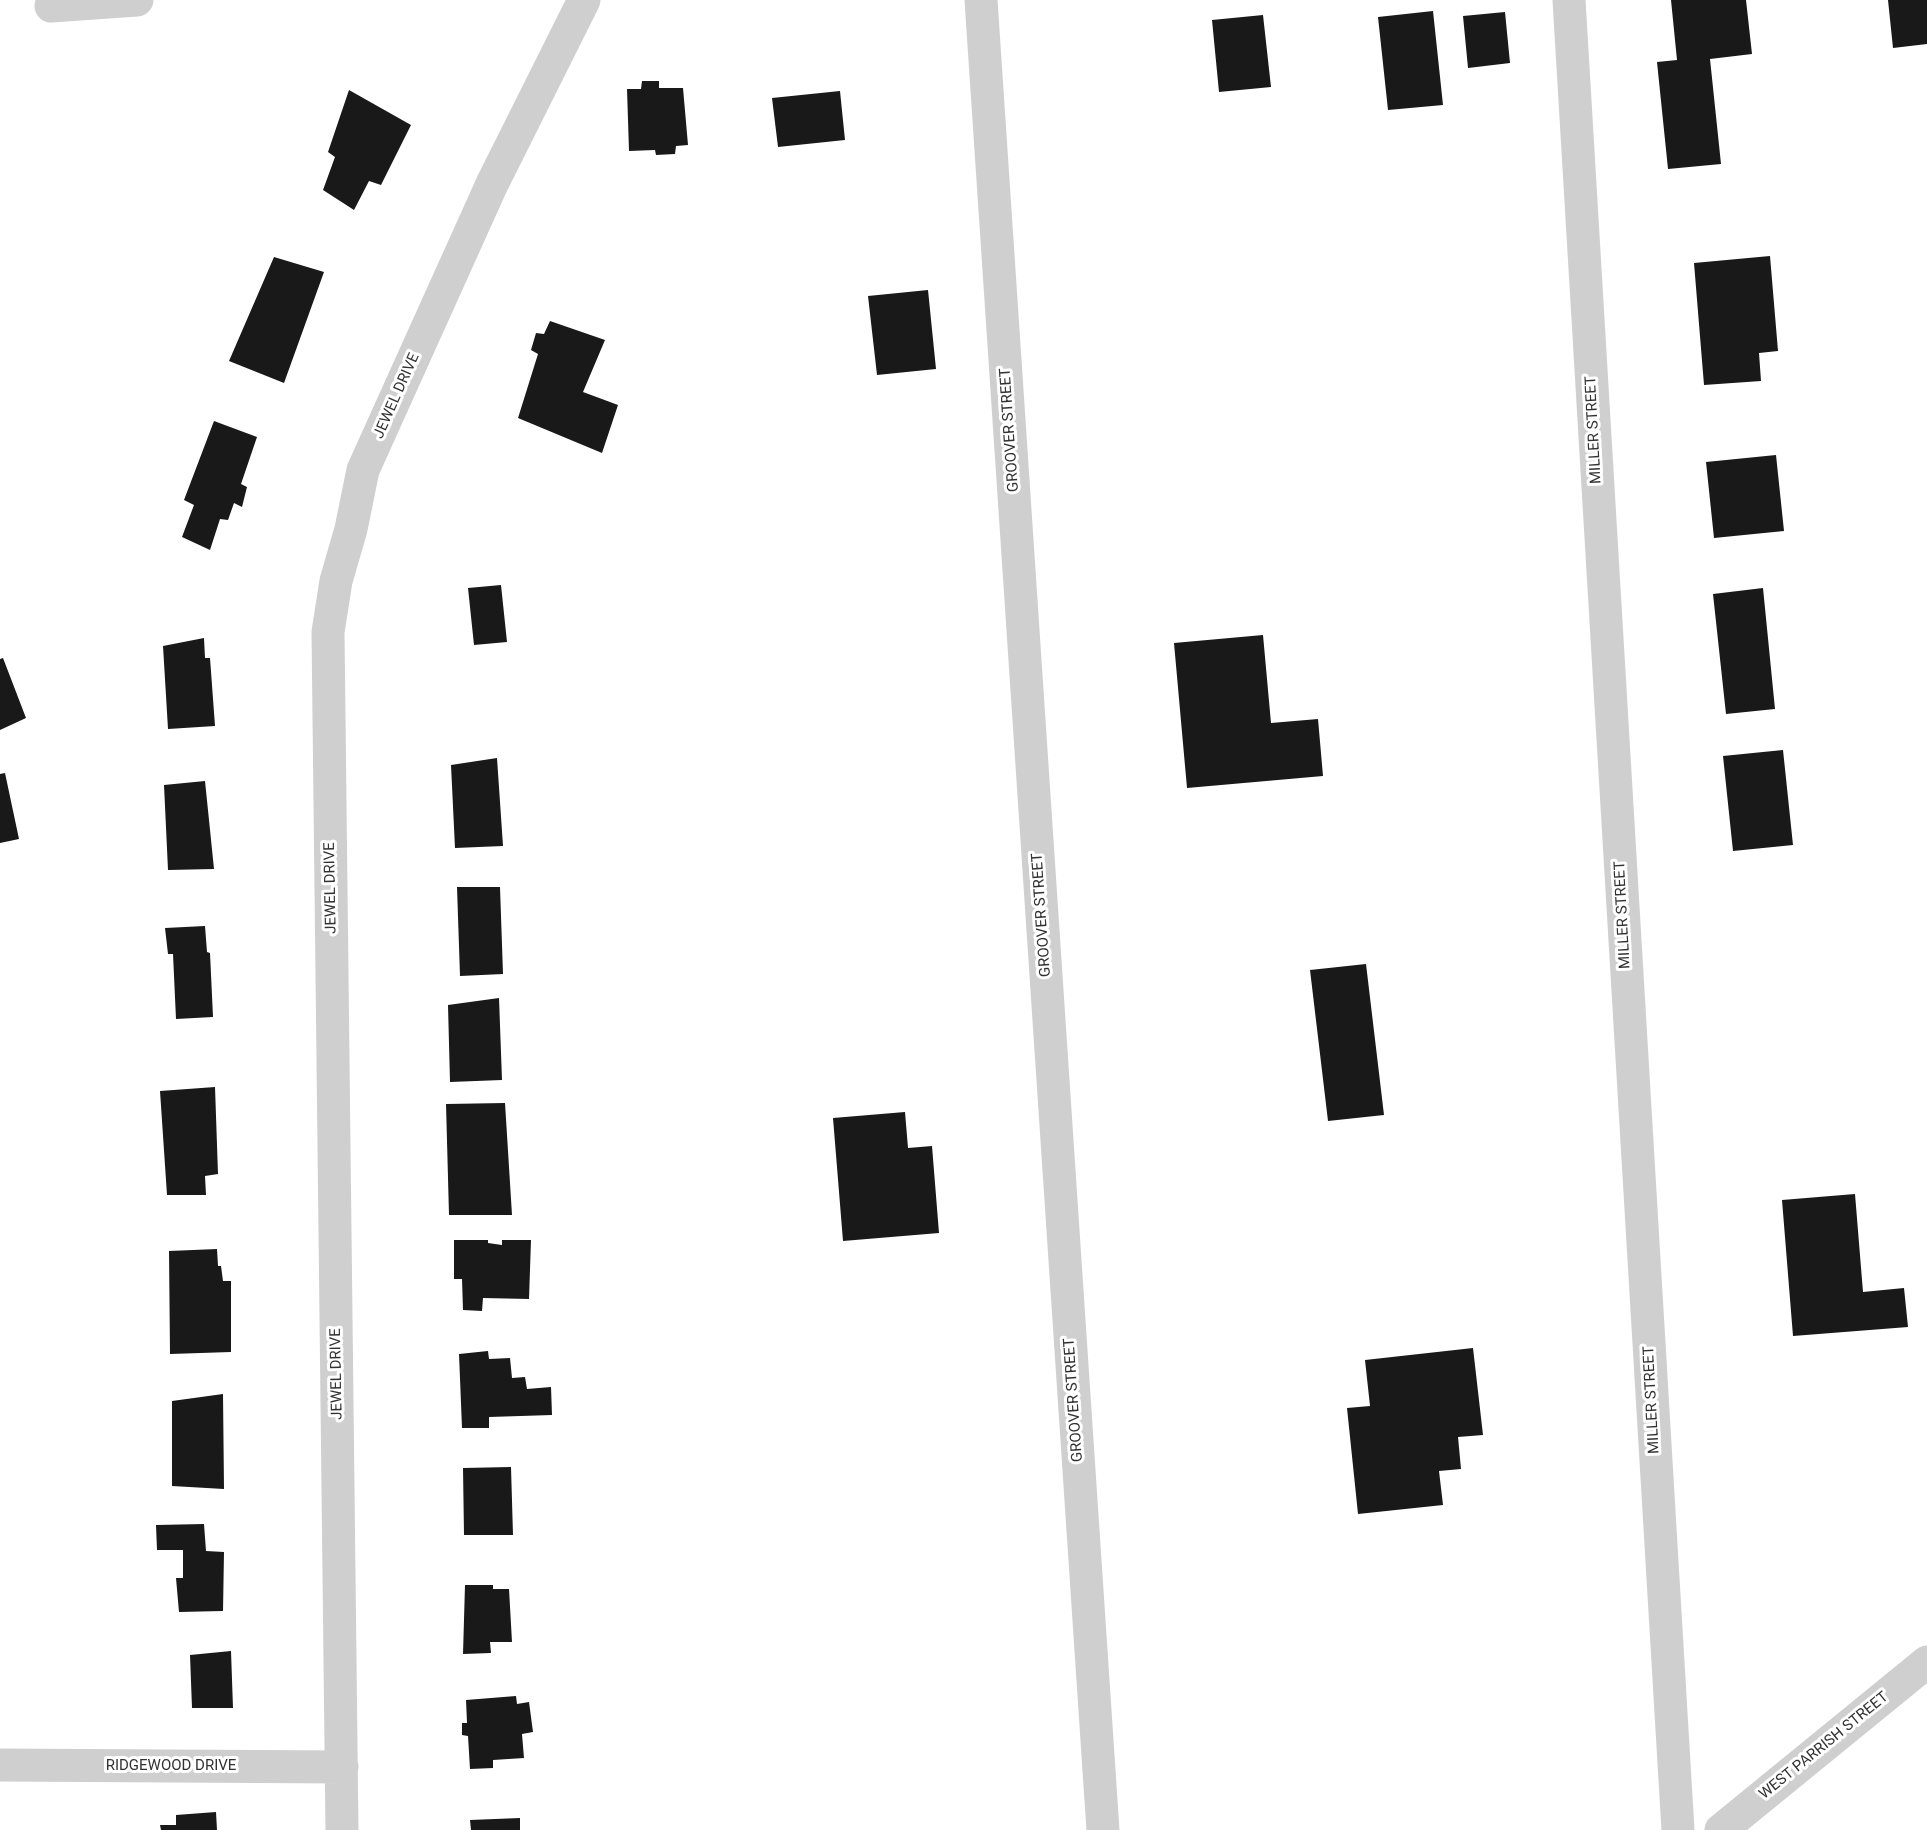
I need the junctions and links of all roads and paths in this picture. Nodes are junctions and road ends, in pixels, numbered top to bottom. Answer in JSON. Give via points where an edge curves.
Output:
{"nodes":[{"id":1,"x":137,"y":0,"type":"edge"},
{"id":2,"x":584,"y":0,"type":"edge"},
{"id":3,"x":981,"y":0,"type":"edge"},
{"id":4,"x":1569,"y":0,"type":"edge"},
{"id":5,"x":51,"y":6,"type":"dead end"},
{"id":6,"x":1927,"y":1662,"type":"edge"},
{"id":7,"x":0,"y":1765,"type":"edge"},
{"id":8,"x":342,"y":1767,"type":"junction"},
{"id":9,"x":342,"y":1830,"type":"edge"},
{"id":10,"x":1103,"y":1830,"type":"edge"},
{"id":11,"x":1677,"y":1830,"type":"edge"},
{"id":12,"x":1721,"y":1830,"type":"edge"}],
"edges":[{"from":1,"to":5,"type":"street"},
{"from":2,"to":8,"type":"street","name":"JEWEL DRIVE","via":[[492,184],[363,470],[328,632]]},
{"from":3,"to":10,"type":"street","name":"GROOVER STREET"},
{"from":4,"to":11,"type":"street","name":"MILLER STREET"},
{"from":6,"to":12,"type":"street","name":"WEST PARRISH STREET"},
{"from":7,"to":8,"type":"street","name":"RIDGEWOOD DRIVE"},
{"from":8,"to":9,"type":"street","name":"JEWEL DRIVE"}]}
